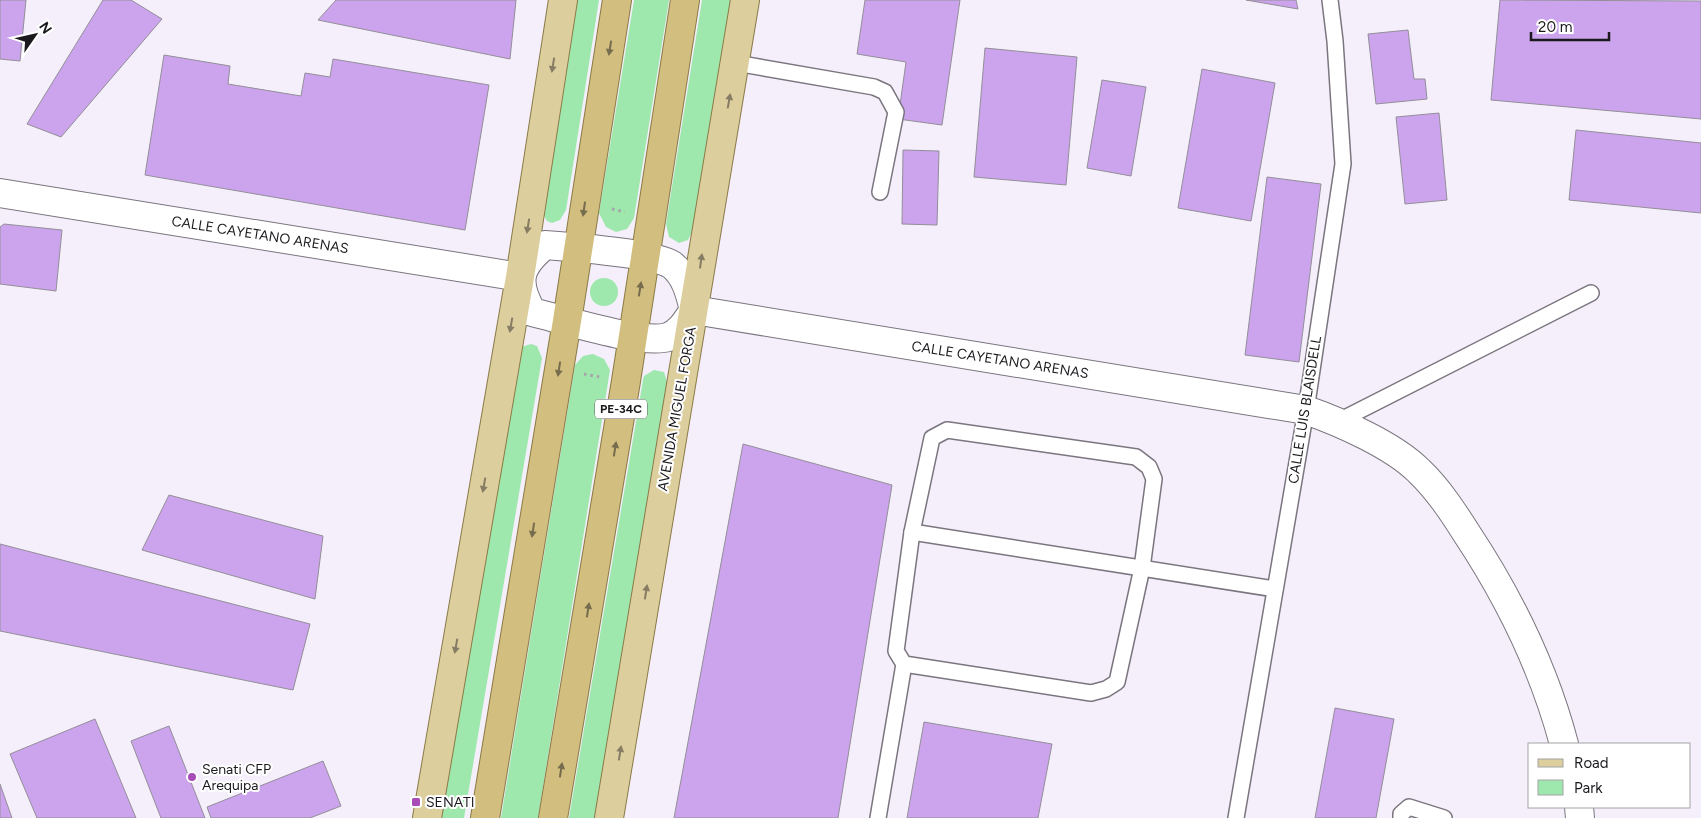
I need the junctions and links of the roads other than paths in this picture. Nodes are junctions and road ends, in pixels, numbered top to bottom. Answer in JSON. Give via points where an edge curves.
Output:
{"nodes":[{"id":1,"x":563,"y":0,"type":"edge"},
{"id":2,"x":617,"y":0,"type":"edge"},
{"id":3,"x":685,"y":0,"type":"edge"},
{"id":4,"x":745,"y":0,"type":"edge"},
{"id":5,"x":1330,"y":0,"type":"edge"},
{"id":6,"x":736,"y":63,"type":"junction"},
{"id":7,"x":880,"y":192,"type":"dead end"},
{"id":8,"x":0,"y":193,"type":"edge"},
{"id":9,"x":579,"y":247,"type":"junction"},
{"id":10,"x":645,"y":258,"type":"junction"},
{"id":11,"x":520,"y":277,"type":"junction"},
{"id":12,"x":1591,"y":293,"type":"dead end"},
{"id":13,"x":694,"y":310,"type":"junction"},
{"id":14,"x":567,"y":321,"type":"junction"},
{"id":15,"x":632,"y":337,"type":"junction"},
{"id":16,"x":1306,"y":410,"type":"junction"},
{"id":17,"x":1335,"y":423,"type":"junction"},
{"id":18,"x":912,"y":532,"type":"junction"},
{"id":19,"x":1142,"y":568,"type":"junction"},
{"id":20,"x":1275,"y":588,"type":"junction"},
{"id":21,"x":904,"y":664,"type":"junction"},
{"id":22,"x":1564,"y":743,"type":"edge"},
{"id":23,"x":427,"y":818,"type":"edge"},
{"id":24,"x":485,"y":818,"type":"edge"},
{"id":25,"x":553,"y":818,"type":"edge"},
{"id":26,"x":609,"y":818,"type":"edge"},
{"id":27,"x":878,"y":818,"type":"edge"},
{"id":28,"x":1236,"y":818,"type":"edge"},
{"id":29,"x":1401,"y":818,"type":"edge"},
{"id":30,"x":1444,"y":818,"type":"edge"}],
"edges":[{"from":1,"to":11,"type":"main road","one_way":true},
{"from":2,"to":9,"type":"highway","one_way":true},
{"from":3,"to":10,"type":"highway","number":"PE-34C"},
{"from":4,"to":6,"type":"main road","name":"AVENIDA MIGUEL FORGA"},
{"from":5,"to":16,"type":"lane","name":"CALLE LUIS BLAISDELL","via":[[1343,164]]},
{"from":6,"to":7,"type":"lane","via":[[874,87],[885,92],[896,112]]},
{"from":13,"to":6,"type":"main road","name":"AVENIDA MIGUEL FORGA","one_way":true},
{"from":8,"to":11,"type":"street","name":"CALLE CAYETANO ARENAS"},
{"from":9,"to":10,"type":"street"},
{"from":9,"to":11,"type":"street","via":[[545,245],[531,256]]},
{"from":9,"to":14,"type":"highway"},
{"from":10,"to":13,"type":"street","via":[[671,265],[686,281]]},
{"from":15,"to":10,"type":"highway","number":"PE-34C","one_way":true},
{"from":11,"to":14,"type":"street","via":[[524,297],[532,312]]},
{"from":11,"to":23,"type":"main road","one_way":true},
{"from":12,"to":17,"type":"lane"},
{"from":13,"to":15,"type":"street","via":[[681,329],[668,337]]},
{"from":13,"to":16,"type":"street","name":"CALLE CAYETANO ARENAS"},
{"from":26,"to":13,"type":"main road","name":"AVENIDA MIGUEL FORGA","one_way":true},
{"from":14,"to":15,"type":"street"},
{"from":14,"to":24,"type":"highway","one_way":true},
{"from":25,"to":15,"type":"highway","number":"PE-34C","one_way":true},
{"from":16,"to":17,"type":"street","name":"CALLE CAYETANO ARENAS"},
{"from":16,"to":20,"type":"lane","name":"CALLE LUIS BLAISDELL"},
{"from":17,"to":22,"type":"street","name":"CALLE CAYETANO ARENAS","via":[[1373,438],[1418,470],[1448,504],[1488,566],[1531,646]]},
{"from":18,"to":19,"type":"lane"},
{"from":18,"to":19,"type":"lane","via":[[932,438],[948,430],[1136,457],[1149,467],[1154,479]]},
{"from":18,"to":21,"type":"lane","via":[[896,650]]},
{"from":19,"to":20,"type":"lane"},
{"from":19,"to":21,"type":"lane","via":[[1117,682],[1106,690],[1091,694]]},
{"from":20,"to":28,"type":"lane","name":"CALLE LUIS BLAISDELL"},
{"from":21,"to":27,"type":"lane"},
{"from":29,"to":30,"type":"lane","via":[[1409,807]]}]}
